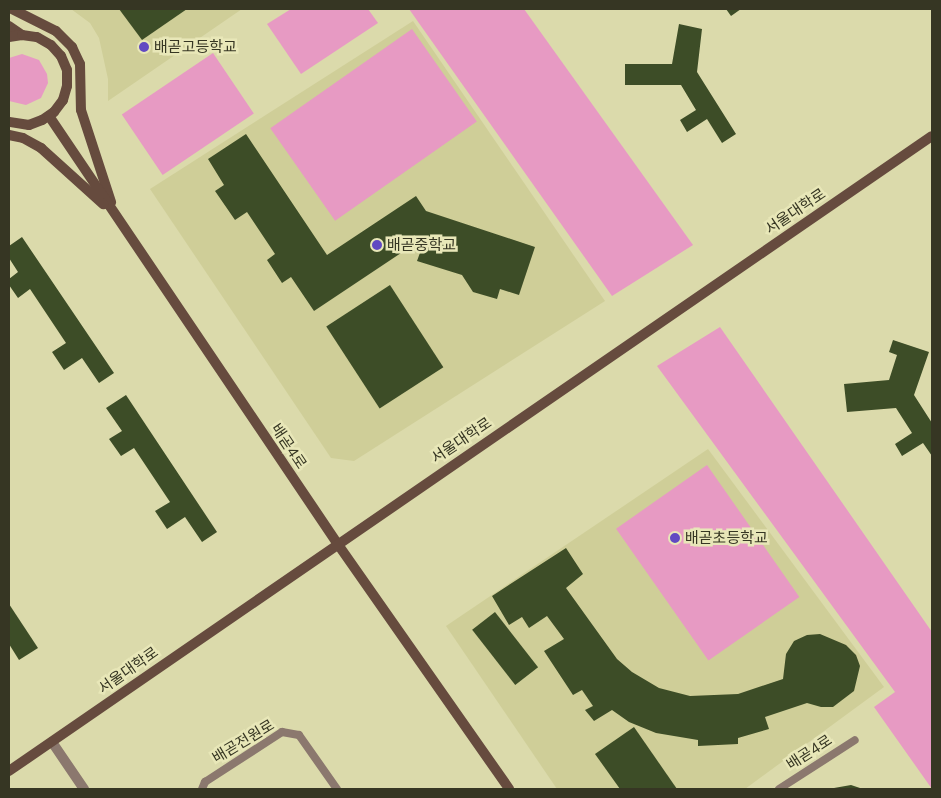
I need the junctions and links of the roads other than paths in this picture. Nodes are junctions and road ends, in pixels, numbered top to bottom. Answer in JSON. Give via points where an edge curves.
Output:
{"nodes":[{"id":1,"x":12,"y":9,"type":"edge"},
{"id":2,"x":9,"y":26,"type":"edge"},
{"id":3,"x":22,"y":35,"type":"junction"},
{"id":4,"x":9,"y":37,"type":"edge"},
{"id":5,"x":49,"y":116,"type":"junction"},
{"id":6,"x":9,"y":122,"type":"edge"},
{"id":7,"x":9,"y":135,"type":"edge"},
{"id":8,"x":932,"y":136,"type":"edge"},
{"id":9,"x":115,"y":214,"type":"junction"},
{"id":10,"x":337,"y":543,"type":"junction"},
{"id":11,"x":855,"y":740,"type":"dead end"},
{"id":12,"x":52,"y":742,"type":"junction"},
{"id":13,"x":9,"y":771,"type":"edge"},
{"id":14,"x":84,"y":789,"type":"edge"},
{"id":15,"x":202,"y":789,"type":"edge"},
{"id":16,"x":337,"y":789,"type":"edge"},
{"id":17,"x":510,"y":789,"type":"edge"},
{"id":18,"x":779,"y":789,"type":"edge"}],
"edges":[{"from":1,"to":9,"type":"main road","via":[[56,31],[72,47],[80,64],[81,110]]},
{"from":2,"to":3,"type":"main road"},
{"from":3,"to":4,"type":"main road"},
{"from":3,"to":5,"type":"main road","via":[[37,37],[51,45],[67,70],[63,100]]},
{"from":5,"to":6,"type":"main road","via":[[29,125]]},
{"from":5,"to":9,"type":"main road","name":"배곧4로"},
{"from":7,"to":9,"type":"main road","via":[[41,148]]},
{"from":8,"to":10,"type":"main road","name":"서울대학로"},
{"from":9,"to":10,"type":"main road","name":"배곧4로"},
{"from":10,"to":12,"type":"main road","name":"서울대학로"},
{"from":10,"to":17,"type":"main road","name":"배곧4로"},
{"from":11,"to":18,"type":"lane","name":"배곧4로"},
{"from":12,"to":13,"type":"main road","name":"서울대학로"},
{"from":12,"to":14,"type":"street"},
{"from":15,"to":16,"type":"lane","name":"배곧전원로","via":[[205,782],[282,732],[299,735]]}]}
